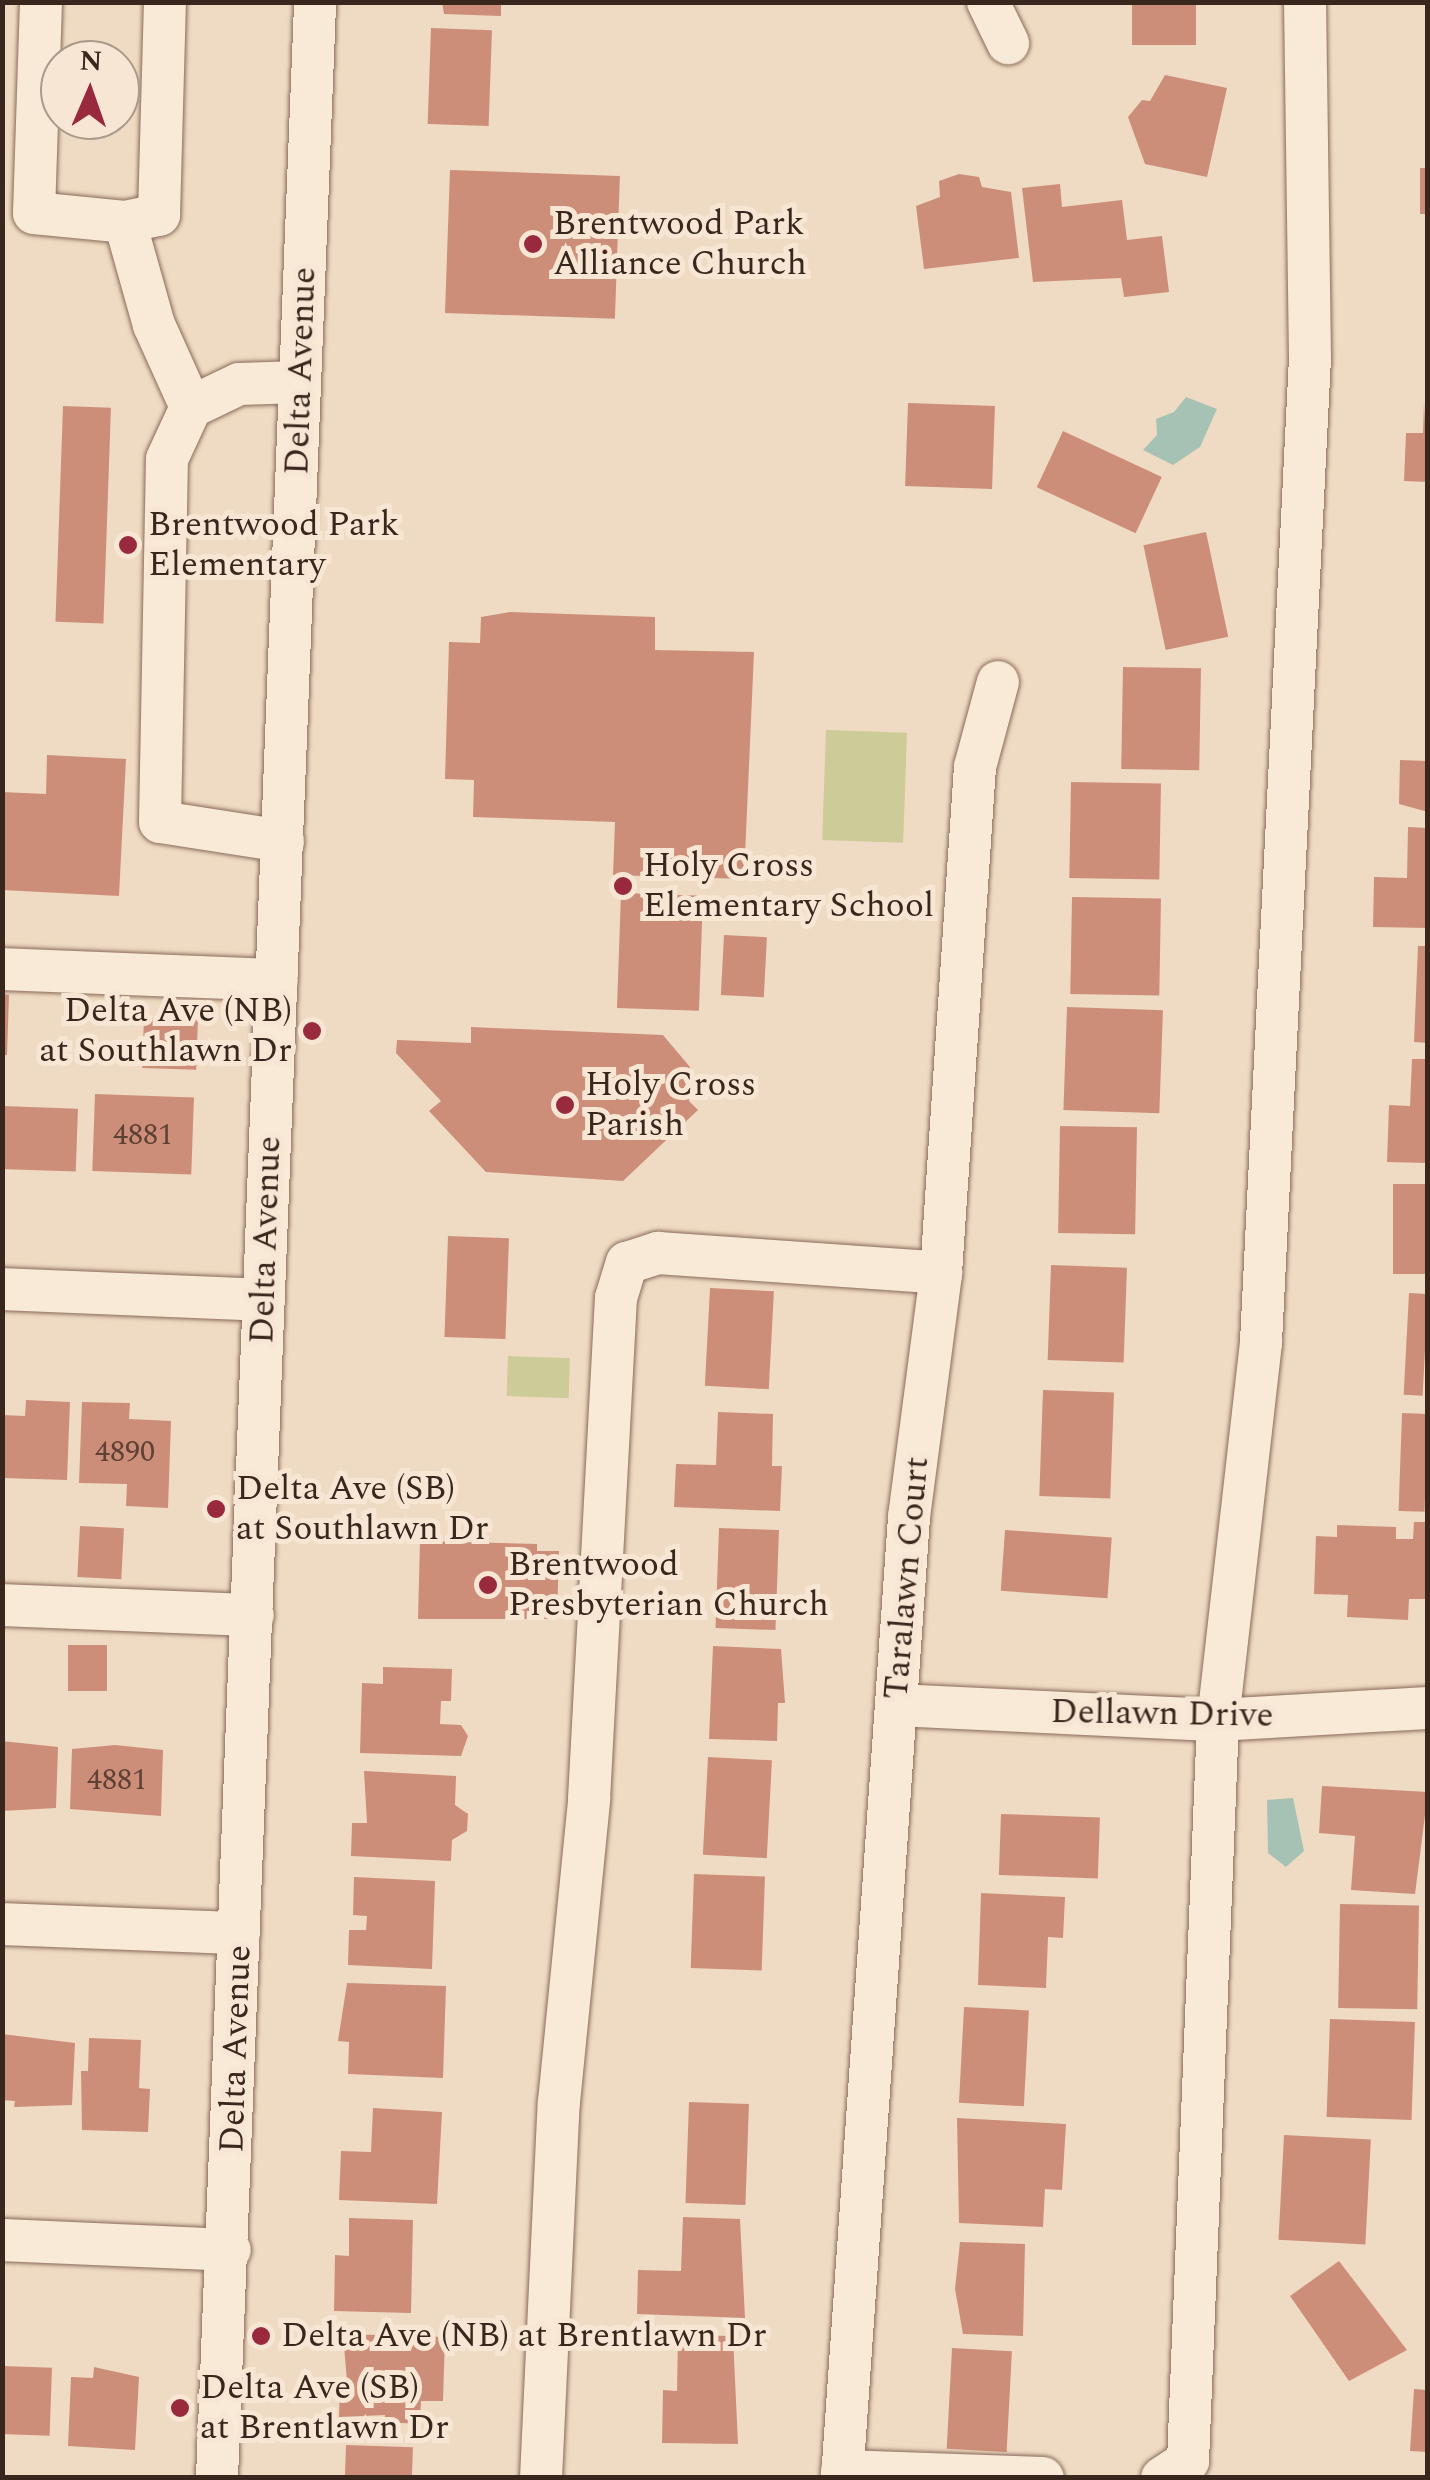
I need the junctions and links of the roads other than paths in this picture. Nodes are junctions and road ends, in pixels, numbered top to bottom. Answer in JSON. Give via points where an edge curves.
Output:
{"nodes":[{"id":1,"x":41,"y":2,"type":"edge"},
{"id":2,"x":166,"y":2,"type":"edge"},
{"id":3,"x":315,"y":2,"type":"edge"},
{"id":4,"x":988,"y":2,"type":"edge"},
{"id":5,"x":1305,"y":2,"type":"edge"},
{"id":6,"x":1008,"y":43,"type":"dead end"},
{"id":7,"x":125,"y":222,"type":"junction"},
{"id":8,"x":300,"y":382,"type":"junction"},
{"id":9,"x":190,"y":407,"type":"junction"},
{"id":10,"x":998,"y":682,"type":"dead end"},
{"id":11,"x":282,"y":841,"type":"junction"},
{"id":12,"x":2,"y":969,"type":"edge"},
{"id":13,"x":277,"y":980,"type":"junction"},
{"id":14,"x":941,"y":1273,"type":"junction"},
{"id":15,"x":2,"y":1289,"type":"edge"},
{"id":16,"x":264,"y":1300,"type":"junction"},
{"id":17,"x":2,"y":1606,"type":"edge"},
{"id":18,"x":253,"y":1615,"type":"junction"},
{"id":19,"x":896,"y":1704,"type":"junction"},
{"id":20,"x":1428,"y":1708,"type":"edge"},
{"id":21,"x":1218,"y":1720,"type":"junction"},
{"id":22,"x":2,"y":1924,"type":"edge"},
{"id":23,"x":239,"y":1933,"type":"junction"},
{"id":24,"x":2,"y":2240,"type":"edge"},
{"id":25,"x":230,"y":2250,"type":"junction"},
{"id":26,"x":842,"y":2474,"type":"edge"},
{"id":27,"x":217,"y":2478,"type":"edge"},
{"id":28,"x":541,"y":2478,"type":"edge"},
{"id":29,"x":1043,"y":2478,"type":"edge"},
{"id":30,"x":1162,"y":2478,"type":"edge"}],
"edges":[{"from":1,"to":7,"type":"street","via":[[34,213]]},
{"from":2,"to":7,"type":"street","via":[[159,215]]},
{"from":3,"to":8,"type":"street","name":"Delta Avenue"},
{"from":4,"to":6,"type":"street"},
{"from":5,"to":21,"type":"street","via":[[1310,358],[1262,1322]]},
{"from":7,"to":9,"type":"street","via":[[154,325]]},
{"from":8,"to":9,"type":"street","via":[[240,384]]},
{"from":8,"to":11,"type":"street","name":"Delta Avenue"},
{"from":9,"to":11,"type":"street","via":[[167,459],[160,822]]},
{"from":10,"to":14,"type":"street","name":"Taralawn Court","via":[[975,767]]},
{"from":11,"to":13,"type":"street","name":"Delta Avenue"},
{"from":12,"to":13,"type":"street"},
{"from":13,"to":16,"type":"street","name":"Delta Avenue"},
{"from":14,"to":19,"type":"street","name":"Taralawn Court","via":[[910,1518]]},
{"from":14,"to":28,"type":"street","via":[[658,1253],[627,1262],[616,1298],[589,1799],[559,2102]]},
{"from":15,"to":16,"type":"street"},
{"from":16,"to":18,"type":"street","name":"Delta Avenue"},
{"from":17,"to":18,"type":"street"},
{"from":18,"to":23,"type":"street","name":"Delta Avenue"},
{"from":19,"to":21,"type":"street","name":"Dellawn Drive"},
{"from":19,"to":26,"type":"street","name":"Taralawn Court"},
{"from":20,"to":21,"type":"street","name":"Dellawn Drive"},
{"from":21,"to":30,"type":"street","via":[[1188,2461]]},
{"from":22,"to":23,"type":"street"},
{"from":23,"to":25,"type":"street","name":"Delta Avenue"},
{"from":24,"to":25,"type":"street"},
{"from":25,"to":27,"type":"street","name":"Delta Avenue"},
{"from":26,"to":29,"type":"street"}]}
